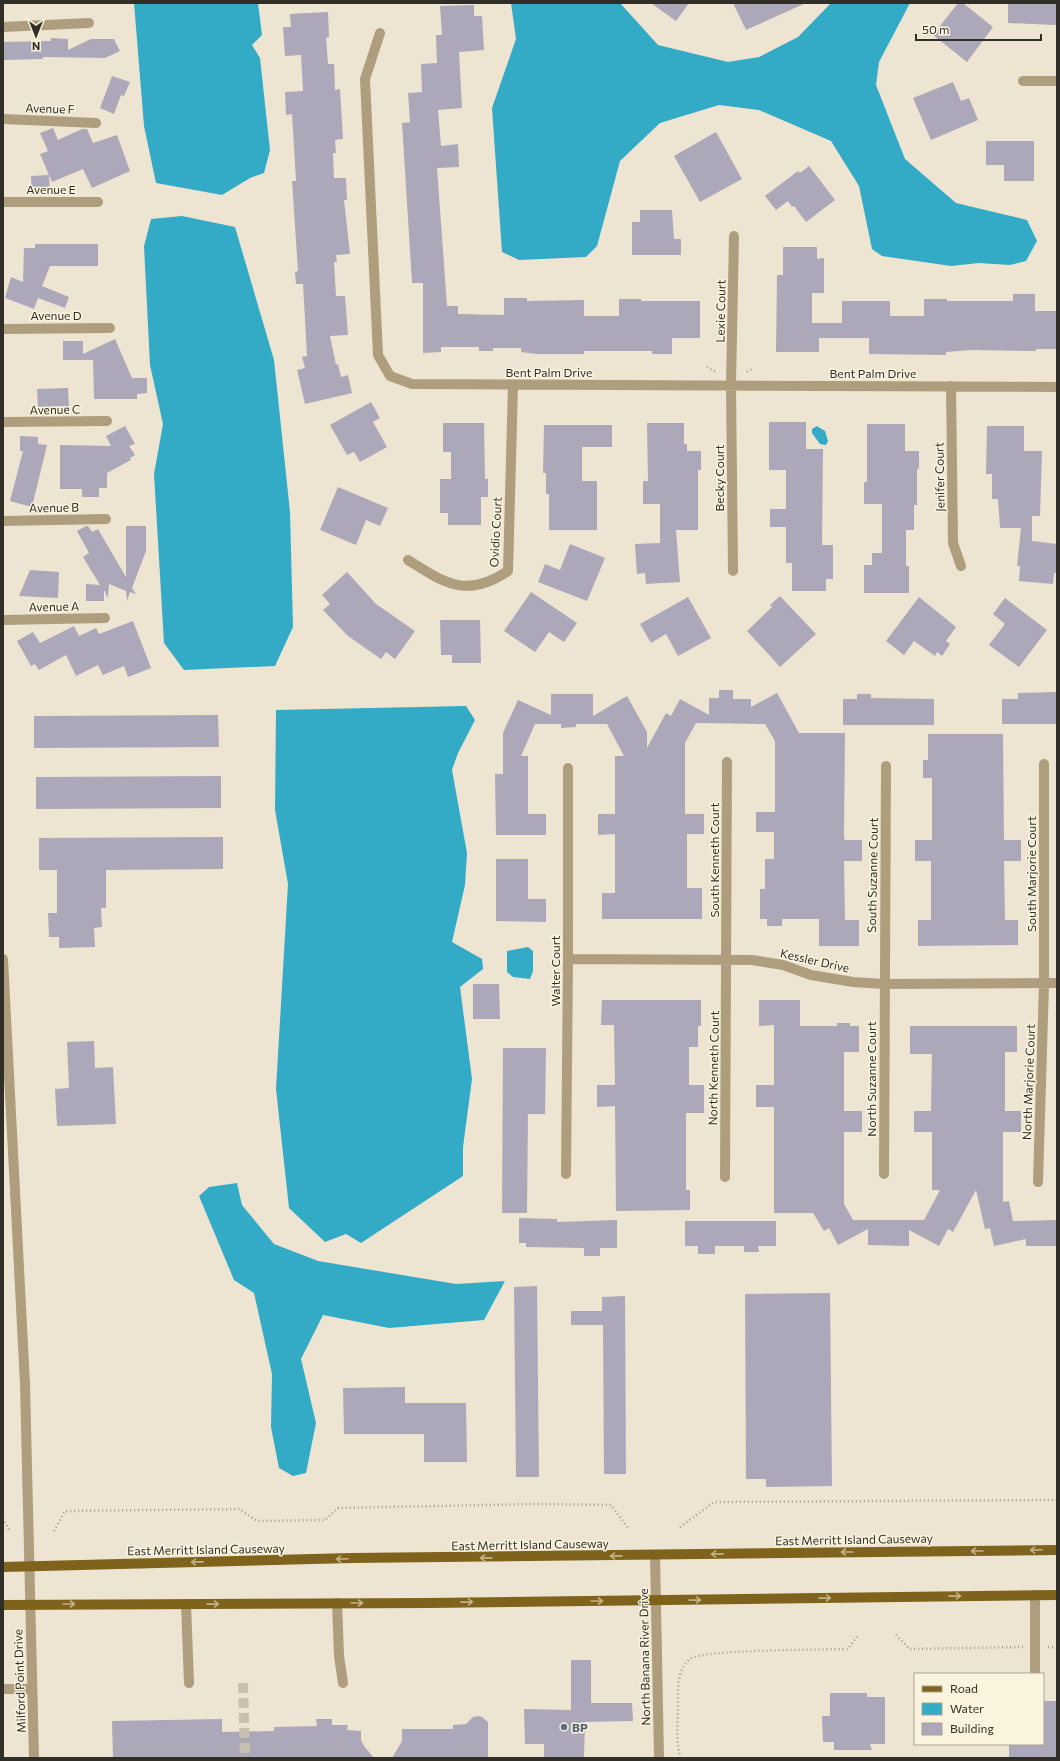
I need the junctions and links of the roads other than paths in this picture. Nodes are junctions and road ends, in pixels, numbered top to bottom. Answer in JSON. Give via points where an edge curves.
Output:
{"nodes":[{"id":1,"x":89,"y":23,"type":"dead end"},
{"id":2,"x":3,"y":27,"type":"edge"},
{"id":3,"x":380,"y":33,"type":"dead end"},
{"id":4,"x":1023,"y":81,"type":"dead end"},
{"id":5,"x":1057,"y":81,"type":"edge"},
{"id":6,"x":3,"y":119,"type":"edge"},
{"id":7,"x":96,"y":123,"type":"dead end"},
{"id":8,"x":3,"y":202,"type":"edge"},
{"id":9,"x":98,"y":202,"type":"dead end"},
{"id":10,"x":734,"y":236,"type":"dead end"},
{"id":11,"x":110,"y":328,"type":"dead end"},
{"id":12,"x":3,"y":329,"type":"edge"},
{"id":13,"x":513,"y":384,"type":"junction"},
{"id":14,"x":731,"y":385,"type":"junction"},
{"id":15,"x":951,"y":386,"type":"junction"},
{"id":16,"x":1057,"y":387,"type":"edge"},
{"id":17,"x":107,"y":421,"type":"dead end"},
{"id":18,"x":3,"y":422,"type":"edge"},
{"id":19,"x":106,"y":519,"type":"dead end"},
{"id":20,"x":3,"y":521,"type":"edge"},
{"id":21,"x":408,"y":560,"type":"dead end"},
{"id":22,"x":961,"y":566,"type":"dead end"},
{"id":23,"x":733,"y":571,"type":"dead end"},
{"id":24,"x":105,"y":618,"type":"dead end"},
{"id":25,"x":3,"y":620,"type":"edge"},
{"id":26,"x":727,"y":762,"type":"dead end"},
{"id":27,"x":1044,"y":764,"type":"dead end"},
{"id":28,"x":886,"y":766,"type":"dead end"},
{"id":29,"x":568,"y":768,"type":"dead end"},
{"id":30,"x":3,"y":959,"type":"edge"},
{"id":31,"x":568,"y":959,"type":"junction"},
{"id":32,"x":726,"y":959,"type":"junction"},
{"id":33,"x":1057,"y":983,"type":"edge"},
{"id":34,"x":884,"y":984,"type":"junction"},
{"id":35,"x":1044,"y":984,"type":"junction"},
{"id":36,"x":6,"y":1058,"type":"edge"},
{"id":37,"x":566,"y":1174,"type":"dead end"},
{"id":38,"x":884,"y":1174,"type":"dead end"},
{"id":39,"x":725,"y":1177,"type":"dead end"},
{"id":40,"x":1038,"y":1182,"type":"dead end"},
{"id":41,"x":1057,"y":1550,"type":"edge"},
{"id":42,"x":655,"y":1555,"type":"junction"},
{"id":43,"x":3,"y":1567,"type":"edge"},
{"id":44,"x":29,"y":1567,"type":"junction"},
{"id":45,"x":1035,"y":1595,"type":"junction"},
{"id":46,"x":1057,"y":1595,"type":"edge"},
{"id":47,"x":656,"y":1601,"type":"junction"},
{"id":48,"x":338,"y":1603,"type":"junction"},
{"id":49,"x":30,"y":1604,"type":"junction"},
{"id":50,"x":186,"y":1604,"type":"junction"},
{"id":51,"x":3,"y":1605,"type":"edge"},
{"id":52,"x":1035,"y":1672,"type":"dead end"},
{"id":53,"x":189,"y":1683,"type":"dead end"},
{"id":54,"x":343,"y":1683,"type":"dead end"},
{"id":55,"x":3,"y":1689,"type":"edge"},
{"id":56,"x":32,"y":1689,"type":"junction"},
{"id":57,"x":34,"y":1758,"type":"edge"},
{"id":58,"x":660,"y":1758,"type":"edge"}],
"edges":[{"from":1,"to":2,"type":"street"},
{"from":3,"to":13,"type":"street","name":"Bent Palm Drive","via":[[365,79],[378,355],[390,376],[412,384]]},
{"from":4,"to":5,"type":"street"},
{"from":6,"to":7,"type":"street","name":"Avenue F"},
{"from":8,"to":9,"type":"street","name":"Avenue E"},
{"from":10,"to":14,"type":"street","name":"Lexie Court"},
{"from":11,"to":12,"type":"street","name":"Avenue D"},
{"from":13,"to":14,"type":"street","name":"Bent Palm Drive"},
{"from":13,"to":21,"type":"street","name":"Ovidio Court","via":[[508,571],[488,583],[466,586],[440,581]]},
{"from":14,"to":15,"type":"street","name":"Bent Palm Drive"},
{"from":14,"to":23,"type":"street","name":"Becky Court"},
{"from":15,"to":16,"type":"street","name":"Bent Palm Drive"},
{"from":15,"to":22,"type":"street","name":"Jenifer Court","via":[[953,543]]},
{"from":17,"to":18,"type":"street","name":"Avenue C"},
{"from":19,"to":20,"type":"street","name":"Avenue B"},
{"from":24,"to":25,"type":"street","name":"Avenue A"},
{"from":26,"to":32,"type":"street","name":"South Kenneth Court"},
{"from":27,"to":35,"type":"street","name":"South Marjorie Court"},
{"from":28,"to":34,"type":"street","name":"South Suzanne Court"},
{"from":29,"to":31,"type":"street","name":"Walter Court"},
{"from":30,"to":36,"type":"street","name":"Milford Point Drive"},
{"from":31,"to":32,"type":"street","name":"Kessler Drive"},
{"from":31,"to":37,"type":"street","name":"Walter Court"},
{"from":32,"to":34,"type":"street","name":"Kessler Drive","via":[[752,960],[783,965],[811,975]]},
{"from":32,"to":39,"type":"street","name":"North Kenneth Court"},
{"from":33,"to":35,"type":"street","name":"Kessler Drive"},
{"from":34,"to":35,"type":"street","name":"Kessler Drive"},
{"from":34,"to":38,"type":"street","name":"North Suzanne Court"},
{"from":35,"to":40,"type":"street","name":"North Marjorie Court"},
{"from":36,"to":44,"type":"street","name":"Milford Point Drive","via":[[25,1384]]},
{"from":41,"to":42,"type":"main road","name":"East Merritt Island Causeway","one_way":true},
{"from":42,"to":44,"type":"main road","name":"East Merritt Island Causeway","one_way":true,"via":[[352,1558]]},
{"from":42,"to":47,"type":"street","name":"North Banana River Drive"},
{"from":43,"to":44,"type":"main road","name":"East Merritt Island Causeway"},
{"from":44,"to":49,"type":"street","name":"Milford Point Drive"},
{"from":45,"to":46,"type":"main road"},
{"from":47,"to":45,"type":"main road","one_way":true},
{"from":45,"to":52,"type":"street"},
{"from":48,"to":47,"type":"main road","one_way":true},
{"from":47,"to":58,"type":"street","name":"North Banana River Drive"},
{"from":50,"to":48,"type":"main road","one_way":true},
{"from":48,"to":54,"type":"street","via":[[339,1656]]},
{"from":49,"to":50,"type":"main road","one_way":true},
{"from":49,"to":51,"type":"main road"},
{"from":49,"to":56,"type":"street","name":"Milford Point Drive"},
{"from":50,"to":53,"type":"street"},
{"from":55,"to":56,"type":"street"},
{"from":56,"to":57,"type":"street","name":"Milford Point Drive"}]}
